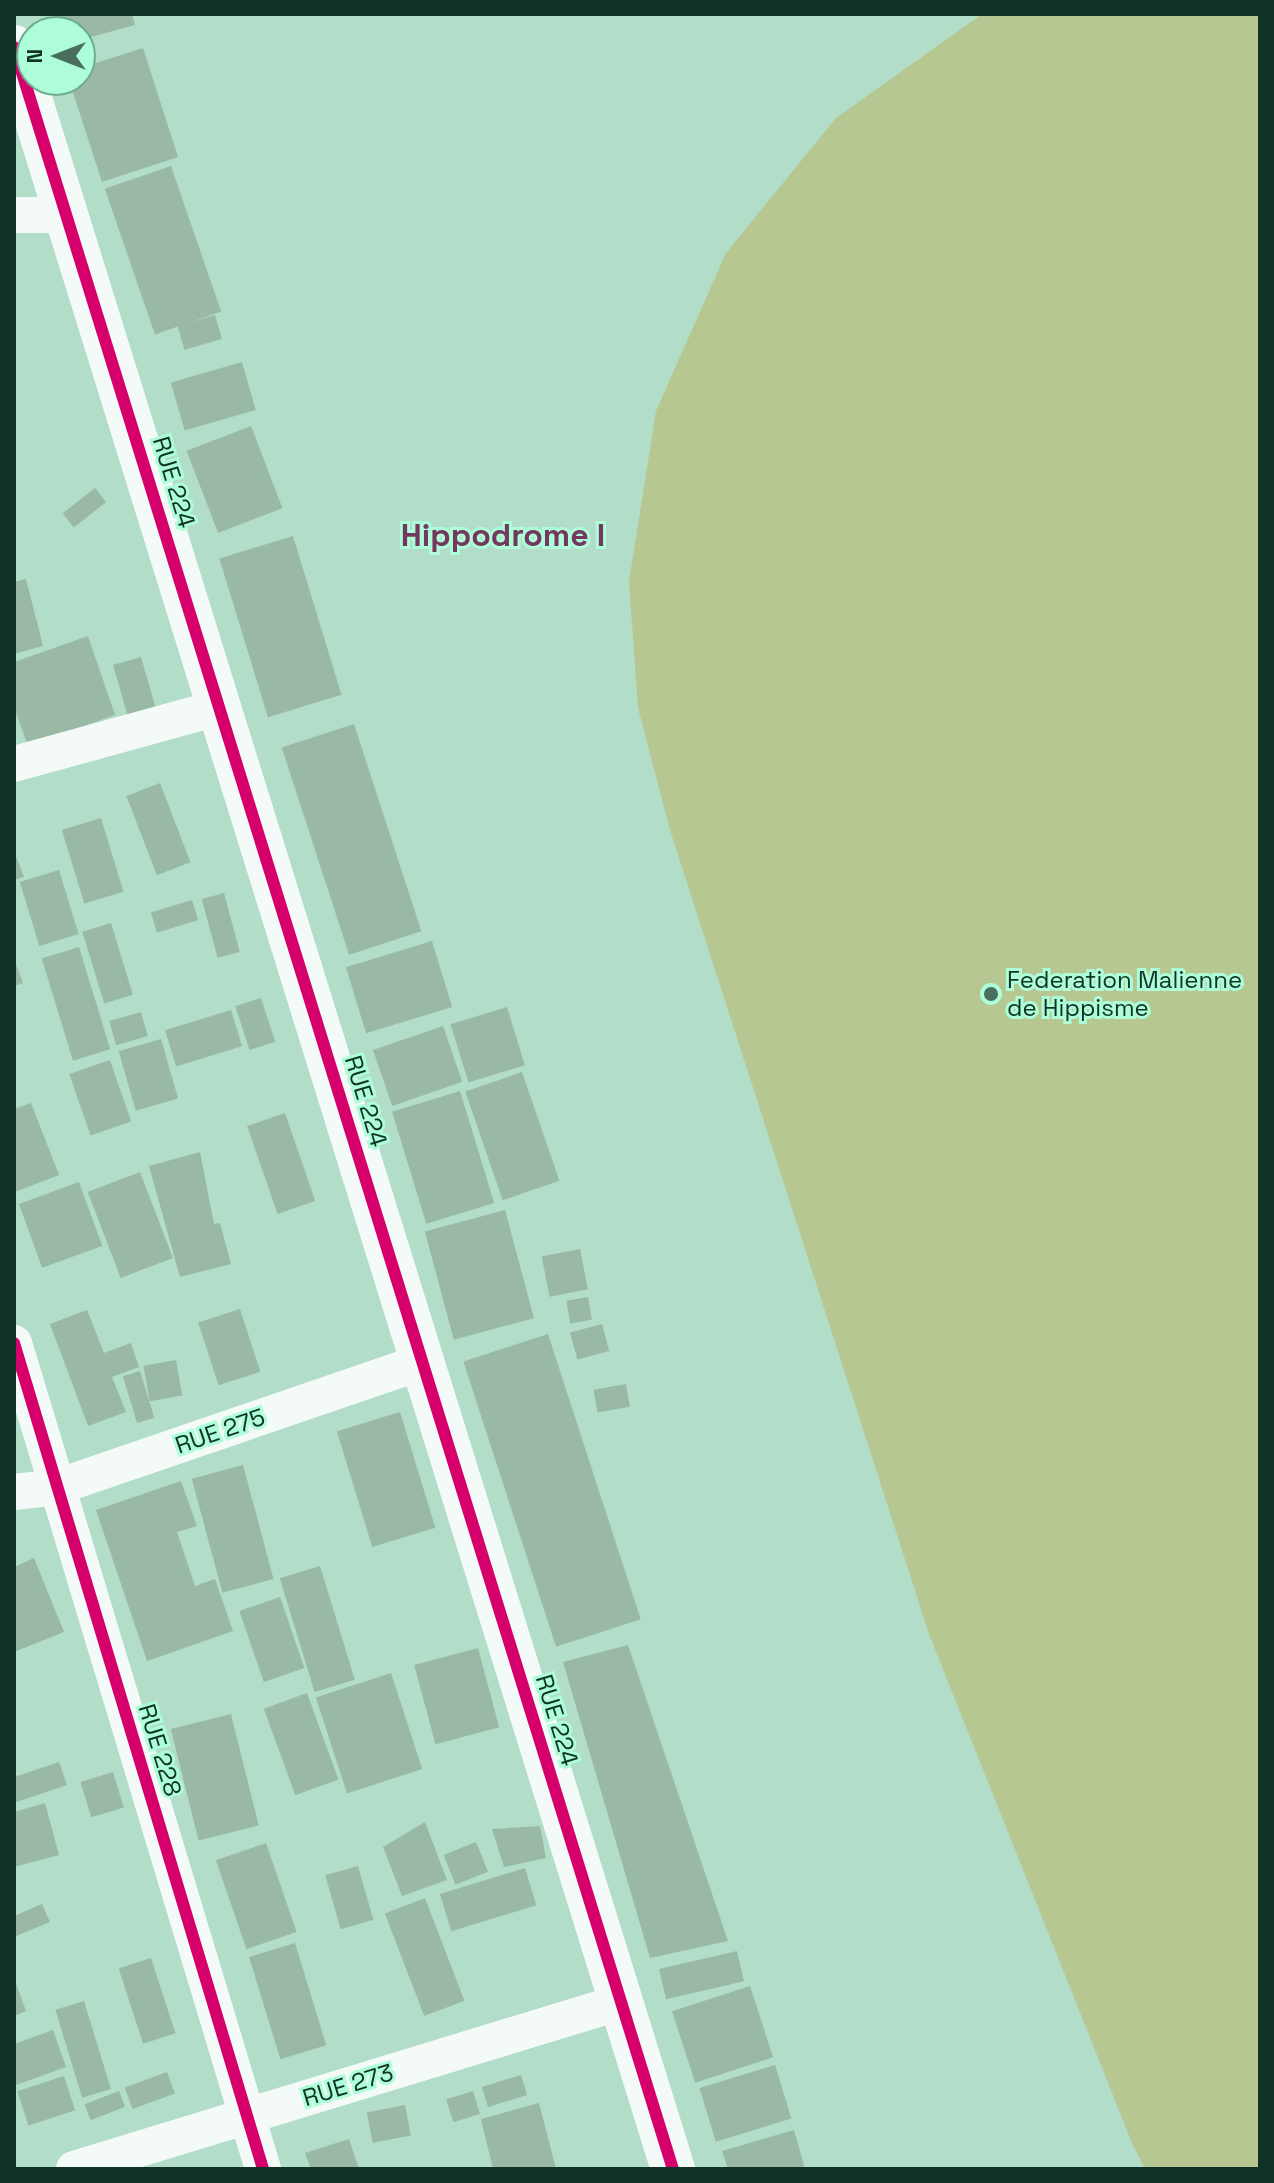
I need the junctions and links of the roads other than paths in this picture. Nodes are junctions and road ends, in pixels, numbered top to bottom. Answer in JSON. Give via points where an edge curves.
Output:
{"nodes":[{"id":1,"x":14,"y":47,"type":"edge"},
{"id":2,"x":14,"y":215,"type":"edge"},
{"id":3,"x":67,"y":215,"type":"junction"},
{"id":4,"x":221,"y":707,"type":"junction"},
{"id":5,"x":14,"y":764,"type":"edge"},
{"id":6,"x":14,"y":1343,"type":"edge"},
{"id":7,"x":423,"y":1362,"type":"junction"},
{"id":8,"x":57,"y":1487,"type":"junction"},
{"id":9,"x":14,"y":1492,"type":"edge"},
{"id":10,"x":621,"y":2002,"type":"junction"},
{"id":11,"x":247,"y":2116,"type":"junction"},
{"id":12,"x":74,"y":2169,"type":"edge"},
{"id":13,"x":263,"y":2169,"type":"edge"},
{"id":14,"x":673,"y":2169,"type":"edge"}],
"edges":[{"from":1,"to":3,"type":"street","name":"RUE 224"},
{"from":2,"to":3,"type":"street"},
{"from":3,"to":4,"type":"street","name":"RUE 224"},
{"from":4,"to":5,"type":"street"},
{"from":4,"to":7,"type":"street","name":"RUE 224"},
{"from":6,"to":8,"type":"street","name":"RUE 228"},
{"from":7,"to":8,"type":"street","name":"RUE 275"},
{"from":7,"to":10,"type":"street","name":"RUE 224"},
{"from":8,"to":9,"type":"street","name":"RUE 275"},
{"from":8,"to":11,"type":"street","name":"RUE 228"},
{"from":10,"to":11,"type":"street","name":"RUE 273"},
{"from":10,"to":14,"type":"street","name":"RUE 224"},
{"from":11,"to":12,"type":"street","name":"RUE 273"},
{"from":11,"to":13,"type":"street","name":"RUE 228"}]}
